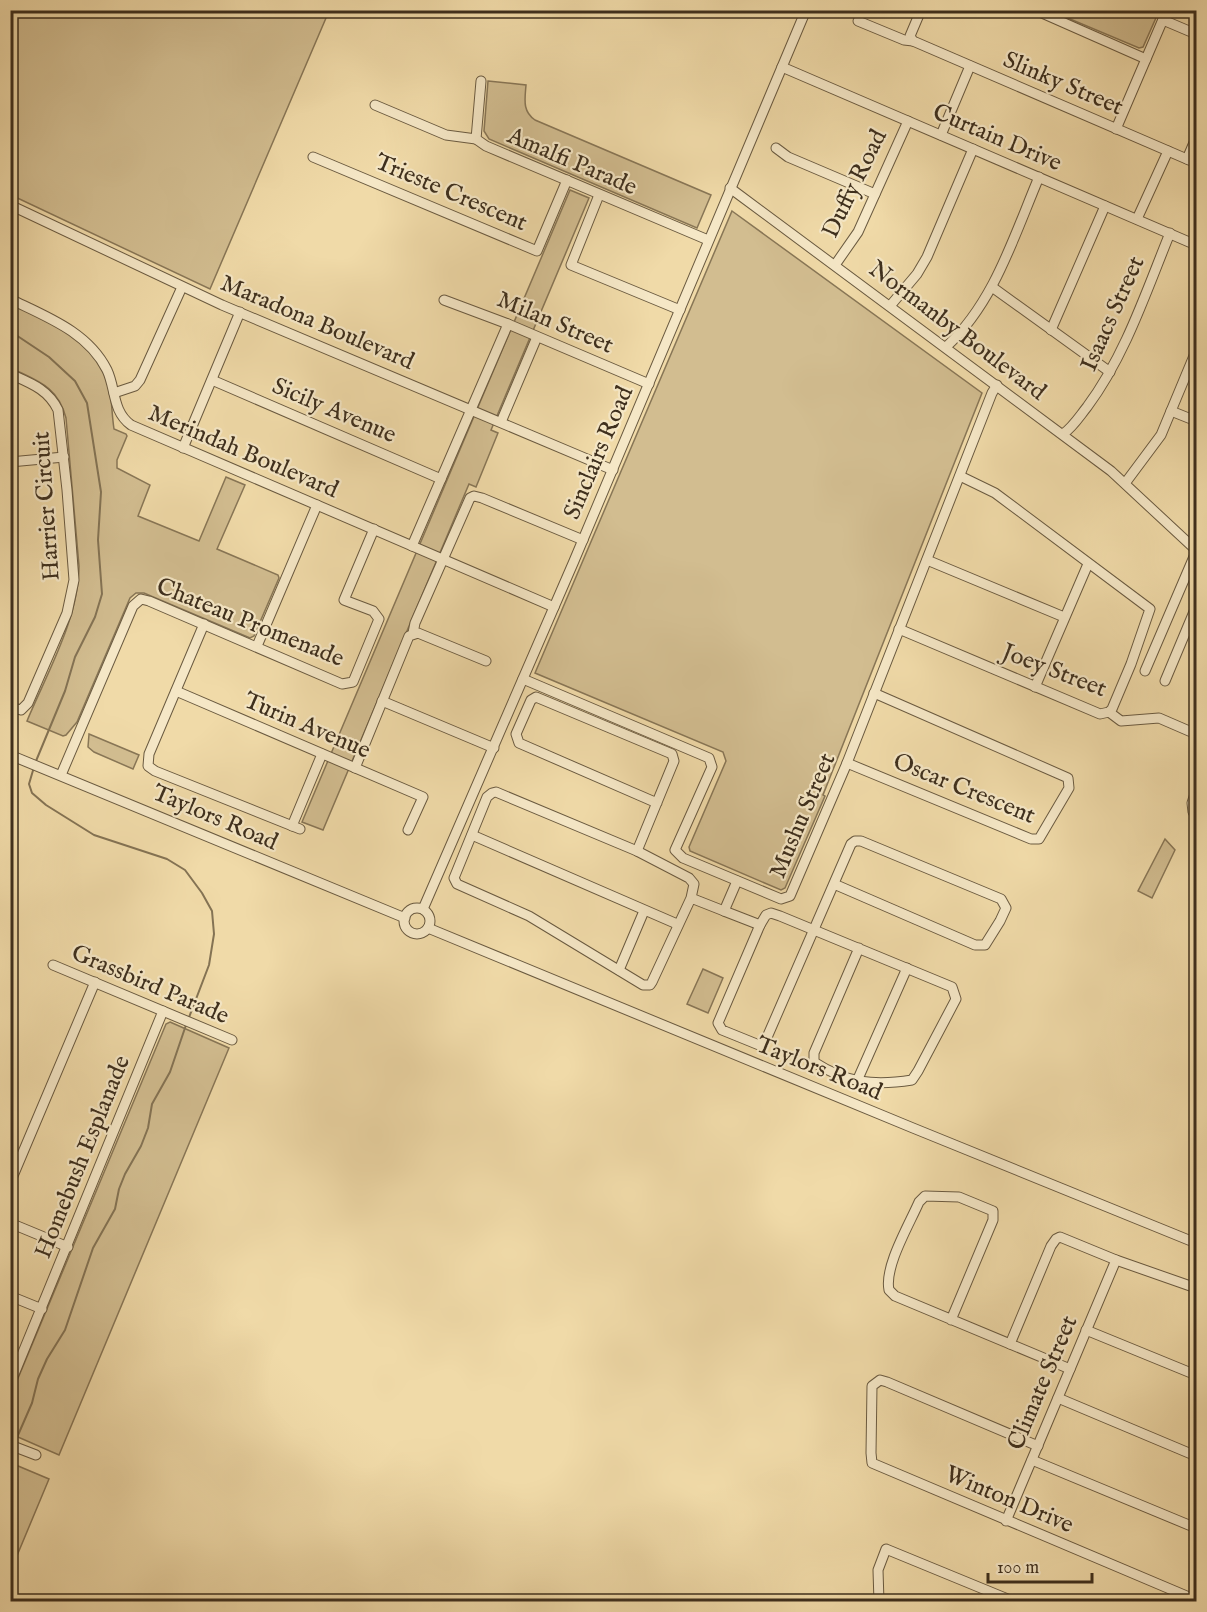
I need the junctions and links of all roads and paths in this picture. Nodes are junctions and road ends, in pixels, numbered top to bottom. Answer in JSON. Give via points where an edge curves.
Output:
{"nodes":[{"id":1,"x":806,"y":10,"type":"edge"},
{"id":2,"x":921,"y":10,"type":"edge"},
{"id":3,"x":1035,"y":10,"type":"edge"},
{"id":4,"x":1167,"y":10,"type":"edge"},
{"id":5,"x":1163,"y":20,"type":"junction"},
{"id":6,"x":858,"y":21,"type":"dead end"},
{"id":7,"x":1197,"y":34,"type":"edge"},
{"id":8,"x":913,"y":41,"type":"junction"},
{"id":9,"x":1146,"y":59,"type":"junction"},
{"id":10,"x":970,"y":66,"type":"junction"},
{"id":11,"x":782,"y":67,"type":"junction"},
{"id":12,"x":481,"y":81,"type":"dead end"},
{"id":13,"x":375,"y":105,"type":"dead end"},
{"id":14,"x":908,"y":121,"type":"junction"},
{"id":15,"x":1116,"y":129,"type":"junction"},
{"id":16,"x":941,"y":135,"type":"junction"},
{"id":17,"x":1197,"y":138,"type":"edge"},
{"id":18,"x":476,"y":139,"type":"junction"},
{"id":19,"x":776,"y":148,"type":"dead end"},
{"id":20,"x":973,"y":149,"type":"junction"},
{"id":21,"x":1168,"y":151,"type":"junction"},
{"id":22,"x":313,"y":157,"type":"dead end"},
{"id":23,"x":1192,"y":161,"type":"edge"},
{"id":24,"x":1039,"y":177,"type":"junction"},
{"id":25,"x":567,"y":180,"type":"junction"},
{"id":26,"x":730,"y":188,"type":"junction"},
{"id":27,"x":875,"y":194,"type":"junction"},
{"id":28,"x":599,"y":195,"type":"junction"},
{"id":29,"x":10,"y":205,"type":"edge"},
{"id":30,"x":1105,"y":206,"type":"junction"},
{"id":31,"x":1137,"y":219,"type":"junction"},
{"id":32,"x":1170,"y":233,"type":"junction"},
{"id":33,"x":708,"y":240,"type":"junction"},
{"id":34,"x":1197,"y":244,"type":"edge"},
{"id":35,"x":835,"y":265,"type":"junction"},
{"id":36,"x":182,"y":287,"type":"junction"},
{"id":37,"x":992,"y":287,"type":"junction"},
{"id":38,"x":10,"y":299,"type":"edge"},
{"id":39,"x":444,"y":300,"type":"dead end"},
{"id":40,"x":890,"y":306,"type":"junction"},
{"id":41,"x":680,"y":310,"type":"junction"},
{"id":42,"x":240,"y":312,"type":"junction"},
{"id":43,"x":508,"y":324,"type":"junction"},
{"id":44,"x":1051,"y":330,"type":"junction"},
{"id":45,"x":537,"y":337,"type":"junction"},
{"id":46,"x":946,"y":347,"type":"junction"},
{"id":47,"x":1197,"y":351,"type":"edge"},
{"id":48,"x":1110,"y":372,"type":"junction"},
{"id":49,"x":10,"y":374,"type":"edge"},
{"id":50,"x":212,"y":380,"type":"junction"},
{"id":51,"x":649,"y":384,"type":"junction"},
{"id":52,"x":997,"y":386,"type":"junction"},
{"id":53,"x":114,"y":393,"type":"junction"},
{"id":54,"x":471,"y":409,"type":"junction"},
{"id":55,"x":1171,"y":411,"type":"junction"},
{"id":56,"x":1197,"y":421,"type":"edge"},
{"id":57,"x":501,"y":422,"type":"junction"},
{"id":58,"x":1063,"y":434,"type":"junction"},
{"id":59,"x":183,"y":448,"type":"junction"},
{"id":60,"x":64,"y":457,"type":"junction"},
{"id":61,"x":10,"y":462,"type":"edge"},
{"id":62,"x":613,"y":470,"type":"junction"},
{"id":63,"x":960,"y":476,"type":"junction"},
{"id":64,"x":441,"y":479,"type":"junction"},
{"id":65,"x":1126,"y":482,"type":"junction"},
{"id":66,"x":317,"y":505,"type":"junction"},
{"id":67,"x":374,"y":529,"type":"junction"},
{"id":68,"x":583,"y":540,"type":"junction"},
{"id":69,"x":412,"y":546,"type":"junction"},
{"id":70,"x":1197,"y":551,"type":"edge"},
{"id":71,"x":442,"y":559,"type":"junction"},
{"id":72,"x":927,"y":560,"type":"junction"},
{"id":73,"x":1088,"y":564,"type":"junction"},
{"id":74,"x":555,"y":607,"type":"junction"},
{"id":75,"x":1197,"y":608,"type":"edge"},
{"id":76,"x":1064,"y":617,"type":"junction"},
{"id":77,"x":204,"y":624,"type":"junction"},
{"id":78,"x":899,"y":629,"type":"junction"},
{"id":79,"x":413,"y":633,"type":"junction"},
{"id":80,"x":257,"y":646,"type":"junction"},
{"id":81,"x":486,"y":661,"type":"dead end"},
{"id":82,"x":1144,"y":671,"type":"dead end"},
{"id":83,"x":524,"y":679,"type":"junction"},
{"id":84,"x":1165,"y":681,"type":"dead end"},
{"id":85,"x":1035,"y":687,"type":"junction"},
{"id":86,"x":176,"y":691,"type":"junction"},
{"id":87,"x":874,"y":693,"type":"junction"},
{"id":88,"x":382,"y":701,"type":"junction"},
{"id":89,"x":10,"y":707,"type":"edge"},
{"id":90,"x":1109,"y":712,"type":"junction"},
{"id":91,"x":1197,"y":734,"type":"edge"},
{"id":92,"x":494,"y":748,"type":"junction"},
{"id":93,"x":322,"y":754,"type":"junction"},
{"id":94,"x":10,"y":755,"type":"edge"},
{"id":95,"x":847,"y":763,"type":"junction"},
{"id":96,"x":354,"y":768,"type":"junction"},
{"id":97,"x":61,"y":775,"type":"junction"},
{"id":98,"x":1197,"y":791,"type":"edge"},
{"id":99,"x":657,"y":803,"type":"junction"},
{"id":100,"x":1197,"y":814,"type":"edge"},
{"id":101,"x":408,"y":830,"type":"dead end"},
{"id":102,"x":471,"y":835,"type":"junction"},
{"id":103,"x":637,"y":851,"type":"junction"},
{"id":104,"x":737,"y":881,"type":"junction"},
{"id":105,"x":834,"y":884,"type":"junction"},
{"id":106,"x":691,"y":898,"type":"junction"},
{"id":107,"x":423,"y":909,"type":"junction"},
{"id":108,"x":644,"y":911,"type":"junction"},
{"id":109,"x":724,"y":911,"type":"junction"},
{"id":110,"x":405,"y":918,"type":"junction"},
{"id":111,"x":677,"y":924,"type":"junction"},
{"id":112,"x":760,"y":925,"type":"junction"},
{"id":113,"x":428,"y":928,"type":"junction"},
{"id":114,"x":814,"y":930,"type":"junction"},
{"id":115,"x":859,"y":948,"type":"junction"},
{"id":116,"x":53,"y":965,"type":"dead end"},
{"id":117,"x":907,"y":968,"type":"junction"},
{"id":118,"x":619,"y":970,"type":"junction"},
{"id":119,"x":95,"y":982,"type":"junction"},
{"id":120,"x":163,"y":1011,"type":"junction"},
{"id":121,"x":232,"y":1041,"type":"dead end"},
{"id":122,"x":857,"y":1081,"type":"junction"},
{"id":123,"x":10,"y":1183,"type":"edge"},
{"id":124,"x":10,"y":1223,"type":"edge"},
{"id":125,"x":1197,"y":1243,"type":"edge"},
{"id":126,"x":68,"y":1247,"type":"junction"},
{"id":127,"x":1116,"y":1260,"type":"junction"},
{"id":128,"x":1197,"y":1288,"type":"edge"},
{"id":129,"x":10,"y":1296,"type":"edge"},
{"id":130,"x":42,"y":1309,"type":"junction"},
{"id":131,"x":951,"y":1320,"type":"junction"},
{"id":132,"x":1086,"y":1330,"type":"junction"},
{"id":133,"x":1011,"y":1344,"type":"junction"},
{"id":134,"x":1070,"y":1369,"type":"junction"},
{"id":135,"x":13,"y":1371,"type":"edge"},
{"id":136,"x":1197,"y":1375,"type":"edge"},
{"id":137,"x":10,"y":1384,"type":"edge"},
{"id":138,"x":1058,"y":1398,"type":"junction"},
{"id":139,"x":10,"y":1445,"type":"edge"},
{"id":140,"x":1038,"y":1446,"type":"junction"},
{"id":141,"x":36,"y":1455,"type":"dead end"},
{"id":142,"x":1197,"y":1456,"type":"edge"},
{"id":143,"x":1032,"y":1460,"type":"junction"},
{"id":144,"x":1006,"y":1521,"type":"junction"},
{"id":145,"x":1197,"y":1528,"type":"edge"},
{"id":146,"x":1197,"y":1600,"type":"edge"},
{"id":147,"x":879,"y":1602,"type":"edge"},
{"id":148,"x":1015,"y":1602,"type":"edge"}],
"edges":[{"from":1,"to":11,"type":"street","name":"Sinclairs Road"},
{"from":2,"to":8,"type":"street","via":[[910,36]]},
{"from":3,"to":9,"type":"street"},
{"from":4,"to":5,"type":"street"},
{"from":5,"to":7,"type":"street"},
{"from":5,"to":9,"type":"street"},
{"from":6,"to":8,"type":"street","name":"Slinky Street"},
{"from":8,"to":10,"type":"street","name":"Slinky Street"},
{"from":9,"to":15,"type":"street"},
{"from":10,"to":15,"type":"street","name":"Slinky Street"},
{"from":10,"to":16,"type":"street"},
{"from":11,"to":14,"type":"street","name":"Curtain Drive"},
{"from":11,"to":26,"type":"street","name":"Sinclairs Road"},
{"from":12,"to":18,"type":"street","name":"Amalfi Parade"},
{"from":13,"to":18,"type":"street","via":[[446,135]]},
{"from":14,"to":16,"type":"street","name":"Curtain Drive"},
{"from":14,"to":27,"type":"street","name":"Duffy Road"},
{"from":15,"to":21,"type":"street","name":"Slinky Street"},
{"from":16,"to":20,"type":"street","name":"Curtain Drive"},
{"from":17,"to":23,"type":"street"},
{"from":18,"to":25,"type":"street","name":"Amalfi Parade"},
{"from":19,"to":27,"type":"street","via":[[788,157]]},
{"from":20,"to":24,"type":"street","name":"Curtain Drive"},
{"from":20,"to":40,"type":"street","via":[[927,257]]},
{"from":21,"to":23,"type":"street","name":"Slinky Street"},
{"from":21,"to":31,"type":"street"},
{"from":22,"to":25,"type":"street","name":"Trieste Crescent","via":[[537,251]]},
{"from":24,"to":30,"type":"street","name":"Curtain Drive"},
{"from":24,"to":37,"type":"street"},
{"from":25,"to":28,"type":"street","name":"Amalfi Parade"},
{"from":26,"to":33,"type":"street","name":"Sinclairs Road"},
{"from":26,"to":35,"type":"street","name":"Normanby Boulevard"},
{"from":27,"to":35,"type":"street","name":"Duffy Road","via":[[858,232]]},
{"from":28,"to":33,"type":"street","name":"Amalfi Parade"},
{"from":28,"to":41,"type":"street","via":[[571,264]]},
{"from":29,"to":36,"type":"street","name":"Maradona Boulevard"},
{"from":30,"to":31,"type":"street","name":"Curtain Drive"},
{"from":30,"to":44,"type":"street"},
{"from":31,"to":32,"type":"street","name":"Curtain Drive"},
{"from":32,"to":34,"type":"street","name":"Curtain Drive"},
{"from":32,"to":48,"type":"street","name":"Isaacs Street"},
{"from":33,"to":41,"type":"street","name":"Sinclairs Road"},
{"from":35,"to":40,"type":"street","name":"Normanby Boulevard"},
{"from":36,"to":42,"type":"street","name":"Maradona Boulevard"},
{"from":36,"to":53,"type":"street","via":[[140,380],[135,386]]},
{"from":37,"to":44,"type":"street"},
{"from":37,"to":46,"type":"street"},
{"from":38,"to":53,"type":"street","name":"Merindah Boulevard","via":[[82,338],[101,359]]},
{"from":39,"to":43,"type":"street","name":"Milan Street"},
{"from":40,"to":46,"type":"street","name":"Normanby Boulevard"},
{"from":41,"to":51,"type":"street","name":"Sinclairs Road"},
{"from":42,"to":50,"type":"street"},
{"from":42,"to":54,"type":"street","name":"Maradona Boulevard"},
{"from":43,"to":45,"type":"street","name":"Milan Street"},
{"from":43,"to":54,"type":"street"},
{"from":44,"to":48,"type":"street"},
{"from":45,"to":51,"type":"street","name":"Milan Street"},
{"from":45,"to":57,"type":"street"},
{"from":46,"to":52,"type":"street","name":"Normanby Boulevard"},
{"from":47,"to":55,"type":"street"},
{"from":48,"to":58,"type":"street","name":"Isaacs Street","via":[[1104,385]]},
{"from":49,"to":60,"type":"street","name":"Harrier Circuit","via":[[41,389],[54,402]]},
{"from":50,"to":59,"type":"street"},
{"from":50,"to":64,"type":"street","name":"Sicily Avenue"},
{"from":51,"to":62,"type":"street","name":"Sinclairs Road"},
{"from":52,"to":58,"type":"street","name":"Normanby Boulevard"},
{"from":52,"to":63,"type":"street","name":"Mushu Street"},
{"from":53,"to":59,"type":"street","name":"Merindah Boulevard","via":[[125,421]]},
{"from":54,"to":57,"type":"street","name":"Maradona Boulevard"},
{"from":54,"to":64,"type":"street"},
{"from":55,"to":56,"type":"street"},
{"from":55,"to":65,"type":"street","via":[[1161,435]]},
{"from":57,"to":62,"type":"street","name":"Maradona Boulevard"},
{"from":58,"to":65,"type":"street","name":"Normanby Boulevard"},
{"from":59,"to":66,"type":"street","name":"Merindah Boulevard"},
{"from":60,"to":61,"type":"street"},
{"from":60,"to":89,"type":"street","name":"Harrier Circuit","via":[[74,566],[70,602],[27,705],[21,710]]},
{"from":62,"to":68,"type":"street","name":"Sinclairs Road"},
{"from":63,"to":72,"type":"street","name":"Mushu Street"},
{"from":63,"to":73,"type":"street","name":"Joey Street","via":[[995,493]]},
{"from":64,"to":69,"type":"street"},
{"from":65,"to":70,"type":"street","name":"Normanby Boulevard"},
{"from":66,"to":67,"type":"street","name":"Merindah Boulevard"},
{"from":66,"to":80,"type":"street"},
{"from":67,"to":69,"type":"street","name":"Merindah Boulevard"},
{"from":67,"to":80,"type":"street","name":"Chateau Promenade","via":[[344,600],[372,611],[379,619],[353,682],[342,684]]},
{"from":68,"to":71,"type":"street","via":[[474,496]]},
{"from":68,"to":74,"type":"street","name":"Sinclairs Road"},
{"from":69,"to":71,"type":"street","name":"Merindah Boulevard"},
{"from":70,"to":82,"type":"street"},
{"from":71,"to":74,"type":"street","name":"Merindah Boulevard"},
{"from":71,"to":79,"type":"street"},
{"from":72,"to":76,"type":"street"},
{"from":72,"to":78,"type":"street","name":"Mushu Street"},
{"from":73,"to":76,"type":"street"},
{"from":73,"to":90,"type":"street","name":"Joey Street","via":[[1150,609]]},
{"from":74,"to":83,"type":"street","name":"Sinclairs Road"},
{"from":75,"to":84,"type":"street"},
{"from":76,"to":85,"type":"street"},
{"from":77,"to":80,"type":"street","name":"Chateau Promenade"},
{"from":77,"to":86,"type":"street"},
{"from":77,"to":97,"type":"street","name":"Chateau Promenade","via":[[149,601],[136,602]]},
{"from":78,"to":85,"type":"street","name":"Joey Street"},
{"from":78,"to":87,"type":"street","name":"Mushu Street"},
{"from":79,"to":81,"type":"street"},
{"from":79,"to":88,"type":"street"},
{"from":83,"to":92,"type":"street","name":"Sinclairs Road"},
{"from":83,"to":104,"type":"street","name":"Mushu Street","via":[[709,758],[712,767],[675,850],[683,858]]},
{"from":85,"to":90,"type":"street","name":"Joey Street","via":[[1100,714]]},
{"from":86,"to":93,"type":"street","name":"Turin Avenue"},
{"from":86,"to":93,"type":"street","via":[[147,758],[148,766],[155,771],[296,827]]},
{"from":87,"to":95,"type":"street","name":"Mushu Street"},
{"from":87,"to":95,"type":"street","name":"Oscar Crescent","via":[[1068,778],[1069,788],[1039,839],[1031,839]]},
{"from":88,"to":92,"type":"street"},
{"from":88,"to":96,"type":"street"},
{"from":90,"to":91,"type":"street","via":[[1121,722],[1160,718]]},
{"from":92,"to":107,"type":"street","name":"Sinclairs Road"},
{"from":93,"to":96,"type":"street","name":"Turin Avenue"},
{"from":94,"to":97,"type":"street","name":"Taylors Road"},
{"from":95,"to":104,"type":"street","name":"Mushu Street","via":[[790,896],[781,899]]},
{"from":96,"to":101,"type":"street","name":"Turin Avenue","via":[[423,798]]},
{"from":97,"to":110,"type":"street","name":"Taylors Road"},
{"from":98,"to":100,"type":"street","via":[[1191,808]]},
{"from":99,"to":99,"type":"street","via":[[674,761],[672,754],[536,697],[531,700],[516,734],[519,743]]},
{"from":99,"to":103,"type":"street"},
{"from":102,"to":103,"type":"street","via":[[488,797],[496,792]]},
{"from":102,"to":108,"type":"street"},
{"from":102,"to":118,"type":"street","via":[[455,874],[457,884],[519,911]]},
{"from":103,"to":106,"type":"street","via":[[692,880]]},
{"from":104,"to":109,"type":"street"},
{"from":105,"to":105,"type":"street","via":[[851,844],[861,841],[1001,899],[1006,908],[985,945],[975,945]]},
{"from":105,"to":114,"type":"street"},
{"from":106,"to":109,"type":"street"},
{"from":106,"to":111,"type":"street"},
{"from":107,"to":110,"type":"street","via":[[410,910]]},
{"from":107,"to":113,"type":"street","via":[[429,915]]},
{"from":108,"to":111,"type":"street"},
{"from":108,"to":118,"type":"street"},
{"from":109,"to":112,"type":"street"},
{"from":110,"to":113,"type":"street","via":[[412,933],[423,933]]},
{"from":111,"to":118,"type":"street","via":[[650,985],[639,984]]},
{"from":112,"to":114,"type":"street","via":[[771,913]]},
{"from":112,"to":114,"type":"street","via":[[718,1023],[722,1029],[759,1045],[765,1042]]},
{"from":113,"to":125,"type":"street","name":"Taylors Road"},
{"from":114,"to":115,"type":"street"},
{"from":115,"to":117,"type":"street"},
{"from":115,"to":122,"type":"street","via":[[814,1053],[814,1062]]},
{"from":116,"to":119,"type":"street","name":"Grassbird Parade"},
{"from":117,"to":122,"type":"street"},
{"from":117,"to":122,"type":"street","via":[[952,987],[956,999],[912,1080]]},
{"from":119,"to":120,"type":"street","name":"Grassbird Parade"},
{"from":119,"to":123,"type":"street"},
{"from":120,"to":121,"type":"street","name":"Grassbird Parade"},
{"from":120,"to":126,"type":"street","name":"Homebush Esplanade"},
{"from":124,"to":126,"type":"street"},
{"from":126,"to":130,"type":"street","name":"Homebush Esplanade"},
{"from":127,"to":128,"type":"street"},
{"from":127,"to":132,"type":"street","name":"Climate Street"},
{"from":127,"to":133,"type":"street","via":[[1066,1238],[1056,1239]]},
{"from":129,"to":130,"type":"street"},
{"from":130,"to":135,"type":"street","name":"Homebush Esplanade"},
{"from":131,"to":131,"type":"street","via":[[895,1296],[887,1283],[919,1202],[926,1196],[959,1197],[993,1211],[993,1220]]},
{"from":131,"to":133,"type":"street"},
{"from":132,"to":134,"type":"street","name":"Climate Street"},
{"from":132,"to":136,"type":"street"},
{"from":133,"to":134,"type":"street"},
{"from":134,"to":138,"type":"street","name":"Climate Street"},
{"from":135,"to":137,"type":"street","name":"Homebush Esplanade"},
{"from":138,"to":140,"type":"street","name":"Climate Street"},
{"from":138,"to":142,"type":"street"},
{"from":139,"to":141,"type":"street"},
{"from":140,"to":143,"type":"street","name":"Climate Street"},
{"from":140,"to":144,"type":"street","name":"Winton Drive","via":[[887,1382],[876,1382],[870,1391],[872,1463]]},
{"from":143,"to":144,"type":"street","name":"Climate Street"},
{"from":143,"to":145,"type":"street"},
{"from":144,"to":146,"type":"street","name":"Winton Drive"},
{"from":147,"to":148,"type":"street","via":[[878,1570],[886,1549]]}]}
